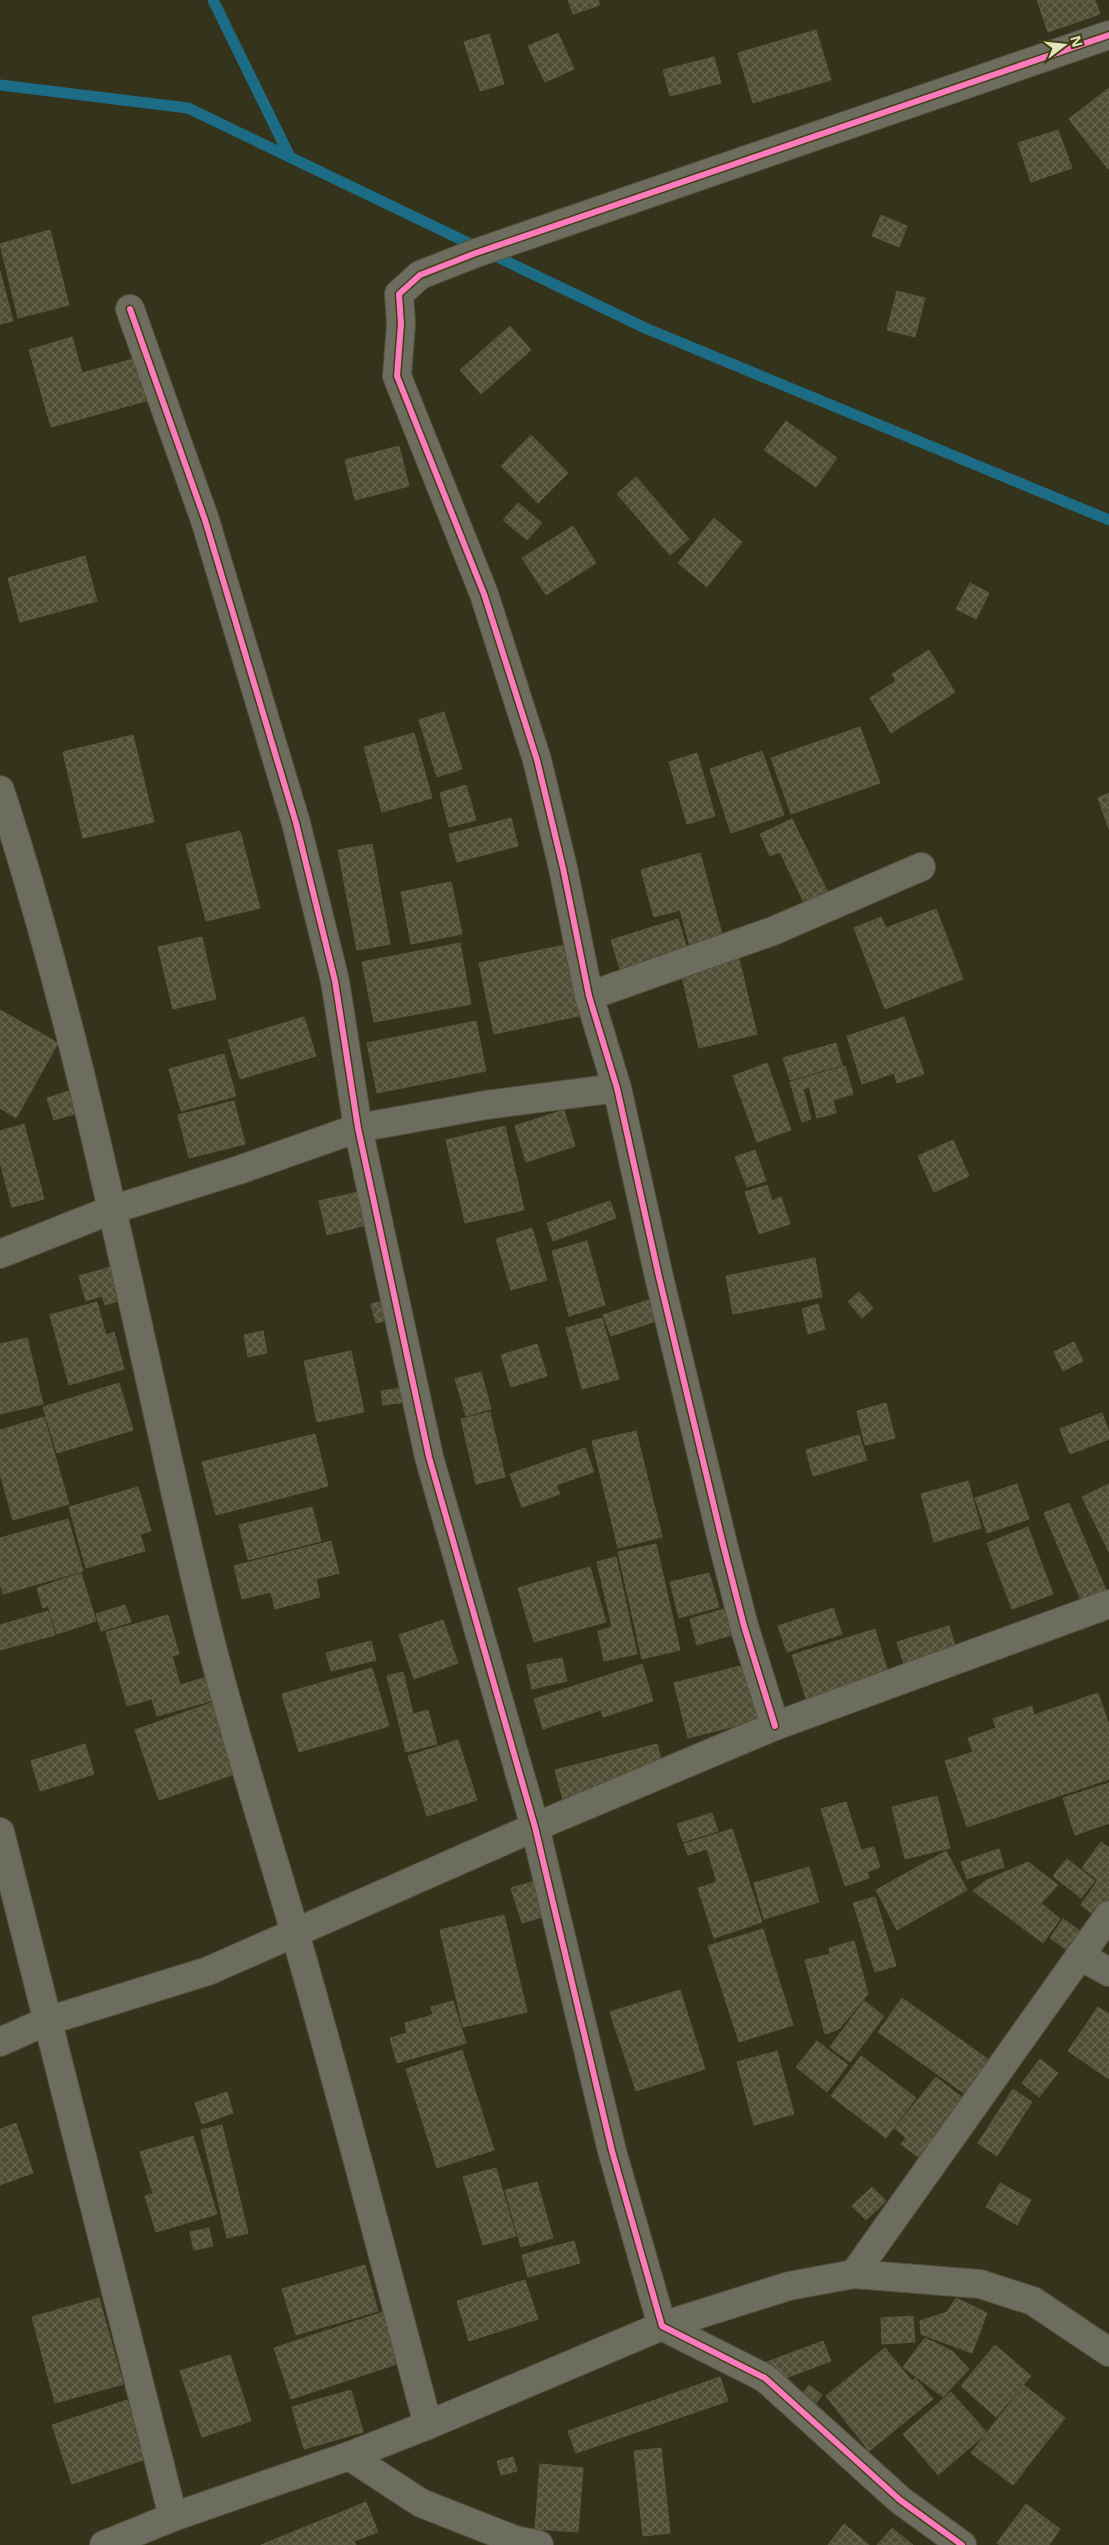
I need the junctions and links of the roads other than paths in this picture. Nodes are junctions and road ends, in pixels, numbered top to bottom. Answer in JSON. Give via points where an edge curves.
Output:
{"nodes":[{"id":1,"x":1109,"y":35,"type":"edge"},
{"id":2,"x":130,"y":309,"type":"dead end"},
{"id":3,"x":0,"y":790,"type":"edge"},
{"id":4,"x":921,"y":867,"type":"dead end"},
{"id":5,"x":589,"y":996,"type":"junction"},
{"id":6,"x":617,"y":1088,"type":"junction"},
{"id":7,"x":358,"y":1128,"type":"junction"},
{"id":8,"x":111,"y":1210,"type":"junction"},
{"id":9,"x":0,"y":1254,"type":"edge"},
{"id":10,"x":1109,"y":1604,"type":"edge"},
{"id":11,"x":776,"y":1726,"type":"junction"},
{"id":12,"x":535,"y":1827,"type":"junction"},
{"id":13,"x":0,"y":1832,"type":"edge"},
{"id":14,"x":1109,"y":1915,"type":"edge"},
{"id":15,"x":295,"y":1934,"type":"junction"},
{"id":16,"x":1080,"y":1956,"type":"junction"},
{"id":17,"x":1109,"y":1972,"type":"edge"},
{"id":18,"x":47,"y":2021,"type":"junction"},
{"id":19,"x":0,"y":2042,"type":"edge"},
{"id":20,"x":854,"y":2274,"type":"junction"},
{"id":21,"x":662,"y":2326,"type":"junction"},
{"id":22,"x":1109,"y":2352,"type":"edge"},
{"id":23,"x":428,"y":2425,"type":"junction"},
{"id":24,"x":349,"y":2456,"type":"junction"},
{"id":25,"x":173,"y":2517,"type":"junction"},
{"id":26,"x":523,"y":2543,"type":"edge"},
{"id":27,"x":104,"y":2545,"type":"edge"},
{"id":28,"x":962,"y":2545,"type":"edge"}],
"edges":[{"from":1,"to":5,"type":"street","via":[[476,253],[420,275],[399,294],[401,324],[397,376],[484,594],[537,760]]},
{"from":2,"to":7,"type":"street","via":[[205,520],[296,823],[335,981]]},
{"from":3,"to":8,"type":"street","via":[[61,999]]},
{"from":4,"to":5,"type":"street","via":[[773,931]]},
{"from":5,"to":6,"type":"street"},
{"from":6,"to":7,"type":"street","via":[[486,1105]]},
{"from":6,"to":11,"type":"street","via":[[723,1544],[744,1626]]},
{"from":7,"to":8,"type":"street"},
{"from":7,"to":12,"type":"street","via":[[429,1457]]},
{"from":8,"to":9,"type":"street"},
{"from":8,"to":15,"type":"street","via":[[222,1690]]},
{"from":10,"to":11,"type":"street"},
{"from":11,"to":12,"type":"street"},
{"from":12,"to":15,"type":"street"},
{"from":12,"to":21,"type":"street","via":[[612,2151]]},
{"from":13,"to":18,"type":"street"},
{"from":14,"to":16,"type":"street"},
{"from":15,"to":18,"type":"street","via":[[208,1972]]},
{"from":15,"to":23,"type":"street"},
{"from":16,"to":17,"type":"street"},
{"from":16,"to":20,"type":"street"},
{"from":18,"to":19,"type":"street"},
{"from":18,"to":25,"type":"street"},
{"from":20,"to":21,"type":"street","via":[[789,2286]]},
{"from":20,"to":22,"type":"street","via":[[980,2284],[1033,2301]]},
{"from":21,"to":23,"type":"street"},
{"from":21,"to":28,"type":"street","via":[[765,2378],[900,2500]]},
{"from":23,"to":24,"type":"street"},
{"from":24,"to":25,"type":"street"},
{"from":24,"to":26,"type":"street","via":[[421,2503]]},
{"from":25,"to":27,"type":"street"}]}
